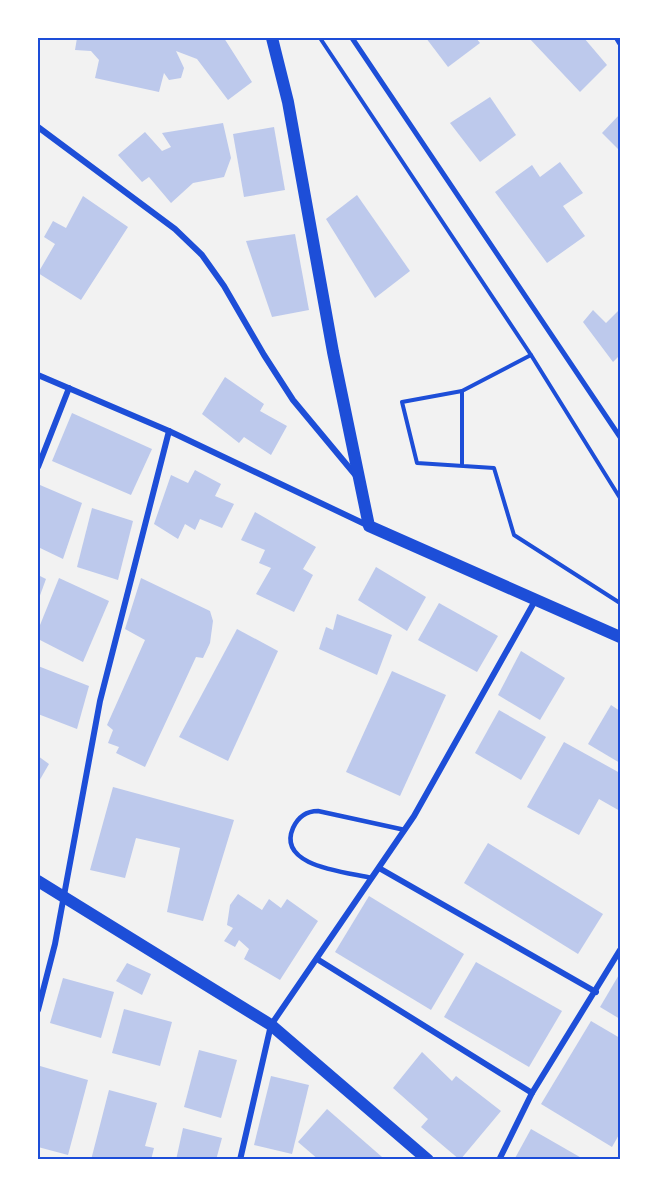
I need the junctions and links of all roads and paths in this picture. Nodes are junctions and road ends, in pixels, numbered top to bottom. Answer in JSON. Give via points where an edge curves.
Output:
{"nodes":[{"id":1,"x":272,"y":38,"type":"edge"},
{"id":2,"x":320,"y":38,"type":"edge"},
{"id":3,"x":352,"y":38,"type":"edge"},
{"id":4,"x":616,"y":38,"type":"edge"},
{"id":5,"x":621,"y":43,"type":"edge"},
{"id":6,"x":38,"y":127,"type":"edge"},
{"id":7,"x":531,"y":355,"type":"junction"},
{"id":8,"x":38,"y":375,"type":"edge"},
{"id":9,"x":69,"y":388,"type":"junction"},
{"id":10,"x":462,"y":391,"type":"junction"},
{"id":11,"x":169,"y":431,"type":"junction"},
{"id":12,"x":621,"y":437,"type":"edge"},
{"id":13,"x":462,"y":466,"type":"junction"},
{"id":14,"x":38,"y":467,"type":"edge"},
{"id":15,"x":359,"y":479,"type":"junction"},
{"id":16,"x":621,"y":498,"type":"edge"},
{"id":17,"x":369,"y":526,"type":"junction"},
{"id":18,"x":536,"y":599,"type":"junction"},
{"id":19,"x":621,"y":603,"type":"edge"},
{"id":20,"x":621,"y":637,"type":"edge"},
{"id":21,"x":405,"y":830,"type":"junction"},
{"id":22,"x":379,"y":868,"type":"junction"},
{"id":23,"x":372,"y":878,"type":"junction"},
{"id":24,"x":38,"y":880,"type":"edge"},
{"id":25,"x":63,"y":895,"type":"junction"},
{"id":26,"x":621,"y":950,"type":"edge"},
{"id":27,"x":317,"y":959,"type":"junction"},
{"id":28,"x":596,"y":992,"type":"junction"},
{"id":29,"x":38,"y":1010,"type":"edge"},
{"id":30,"x":271,"y":1025,"type":"junction"},
{"id":31,"x":532,"y":1093,"type":"junction"},
{"id":32,"x":240,"y":1160,"type":"edge"},
{"id":33,"x":428,"y":1160,"type":"edge"},
{"id":34,"x":499,"y":1160,"type":"edge"}],
"edges":[{"from":1,"to":15,"type":"main road","via":[[288,102]]},
{"from":2,"to":7,"type":"path"},
{"from":3,"to":12,"type":"street"},
{"from":4,"to":5,"type":"street"},
{"from":6,"to":15,"type":"street","via":[[175,229],[202,255],[293,400]]},
{"from":7,"to":10,"type":"path"},
{"from":7,"to":16,"type":"path"},
{"from":8,"to":9,"type":"street"},
{"from":9,"to":11,"type":"street"},
{"from":9,"to":14,"type":"street"},
{"from":10,"to":13,"type":"path"},
{"from":10,"to":13,"type":"path","via":[[402,402],[417,463]]},
{"from":11,"to":17,"type":"street"},
{"from":11,"to":25,"type":"street","via":[[99,701]]},
{"from":13,"to":19,"type":"path","via":[[494,468],[514,535]]},
{"from":15,"to":17,"type":"main road"},
{"from":17,"to":18,"type":"main road"},
{"from":18,"to":20,"type":"main road"},
{"from":18,"to":21,"type":"street"},
{"from":21,"to":22,"type":"street"},
{"from":21,"to":23,"type":"lane","via":[[318,811],[306,813],[295,823],[292,846],[300,858]]},
{"from":22,"to":23,"type":"street"},
{"from":22,"to":28,"type":"street"},
{"from":23,"to":27,"type":"street"},
{"from":24,"to":25,"type":"main road"},
{"from":25,"to":29,"type":"street"},
{"from":25,"to":30,"type":"main road"},
{"from":26,"to":28,"type":"street"},
{"from":27,"to":30,"type":"street"},
{"from":27,"to":31,"type":"street"},
{"from":28,"to":31,"type":"street"},
{"from":30,"to":32,"type":"street"},
{"from":30,"to":33,"type":"main road"},
{"from":31,"to":34,"type":"street"}]}
